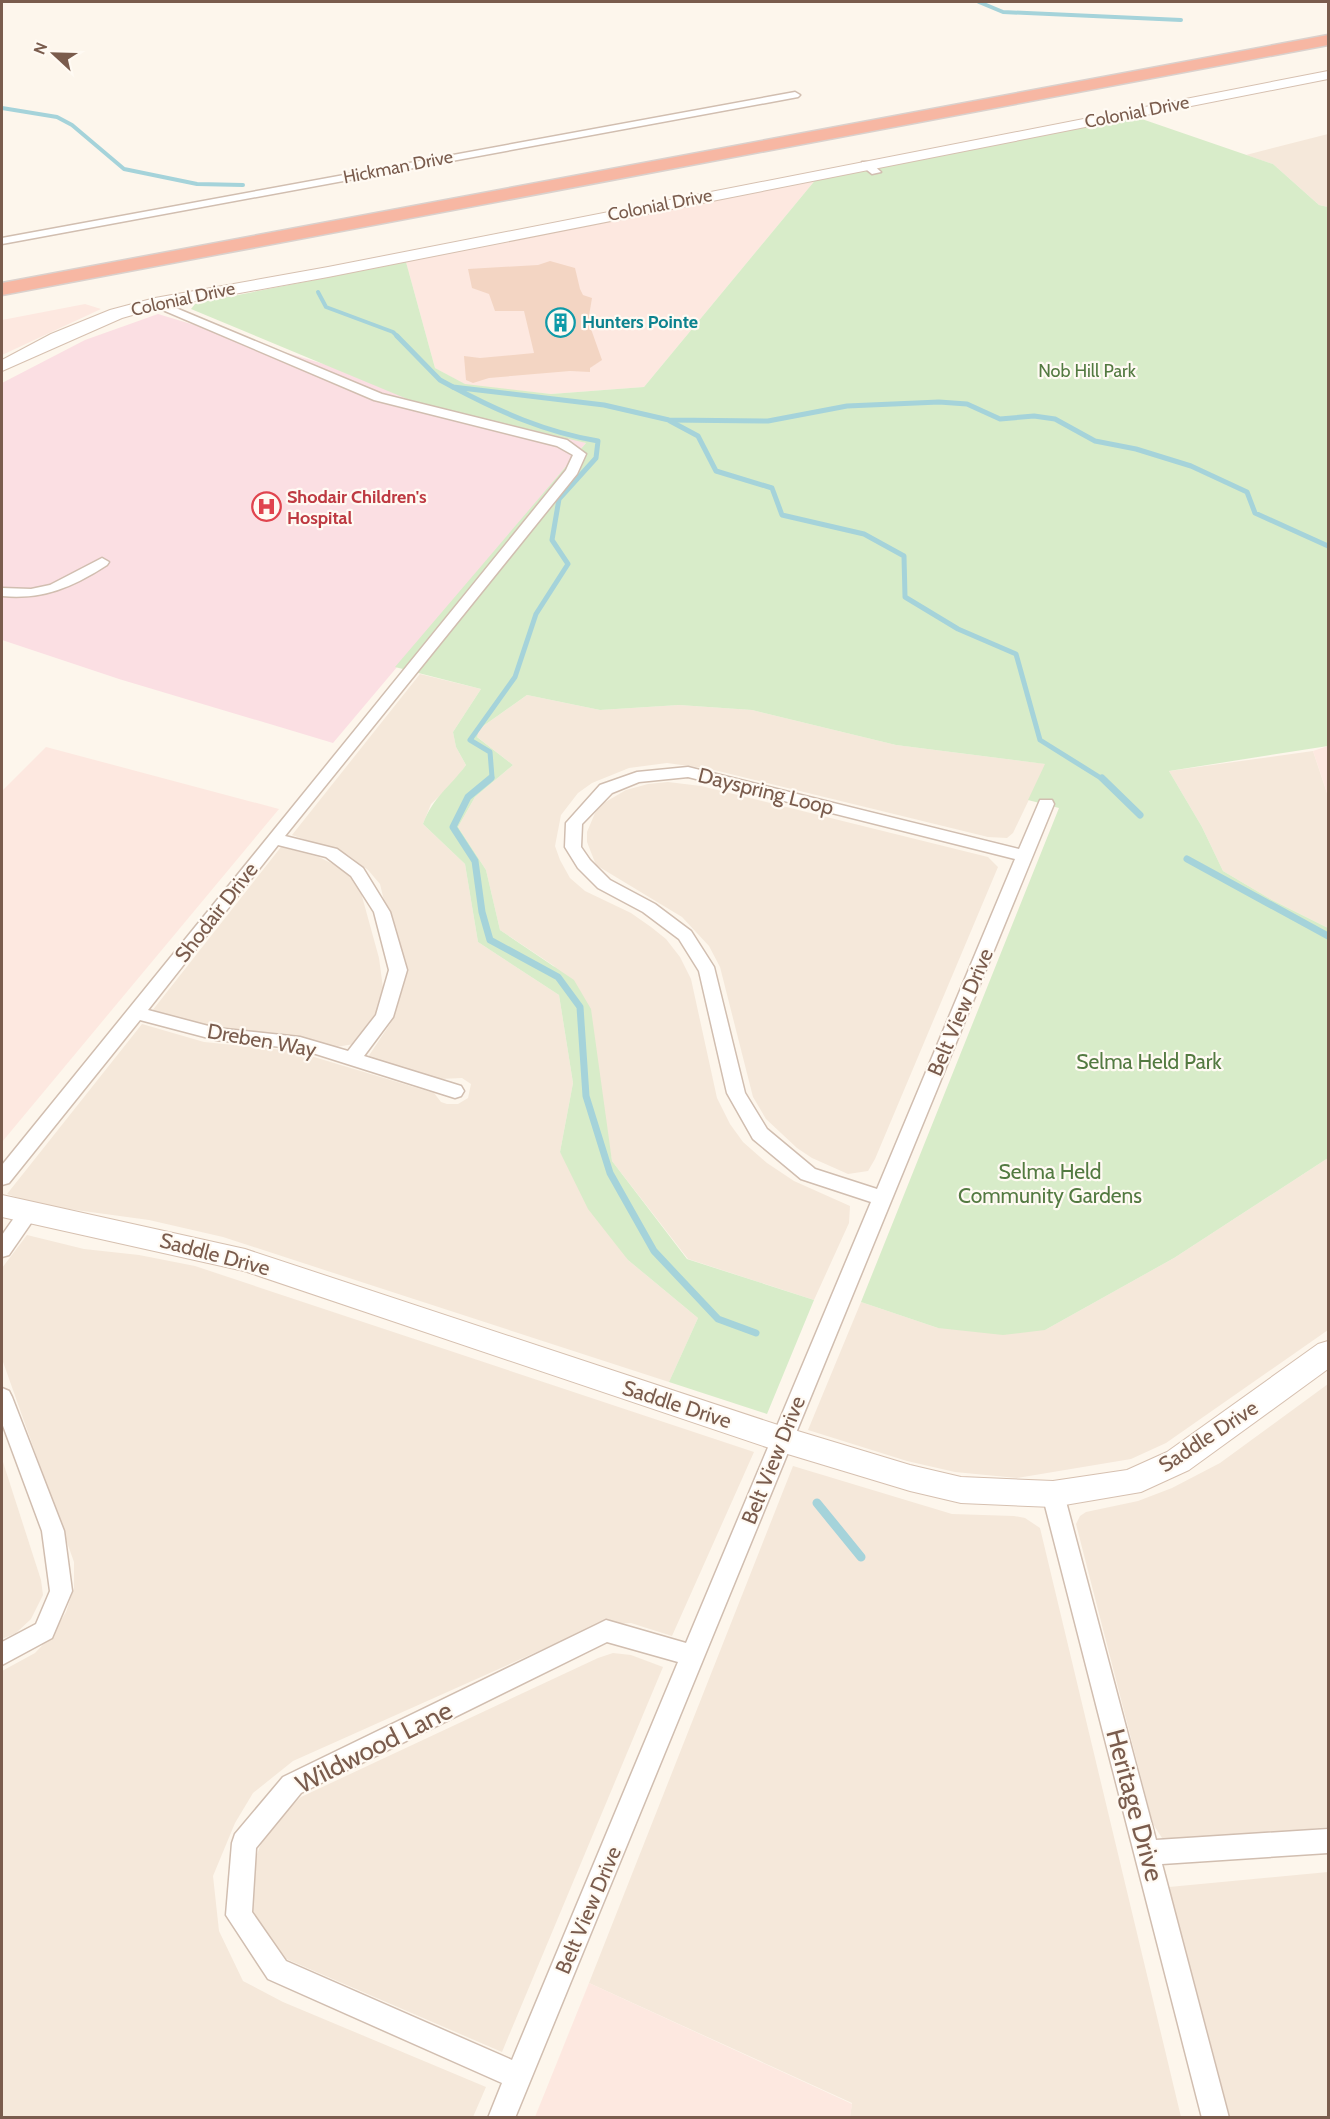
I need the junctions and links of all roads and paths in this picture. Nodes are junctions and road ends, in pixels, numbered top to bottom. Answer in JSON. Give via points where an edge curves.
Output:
{"nodes":[{"id":1,"x":1329,"y":23,"type":"edge"},
{"id":2,"x":1329,"y":40,"type":"edge"},
{"id":3,"x":1329,"y":75,"type":"edge"},
{"id":4,"x":795,"y":95,"type":"dead end"},
{"id":5,"x":434,"y":189,"type":"dead end"},
{"id":6,"x":2,"y":241,"type":"edge"},
{"id":7,"x":2,"y":290,"type":"edge"},
{"id":8,"x":155,"y":303,"type":"junction"},
{"id":9,"x":2,"y":366,"type":"edge"},
{"id":10,"x":102,"y":562,"type":"dead end"},
{"id":11,"x":2,"y":592,"type":"edge"},
{"id":12,"x":1046,"y":804,"type":"dead end"},
{"id":13,"x":274,"y":839,"type":"junction"},
{"id":14,"x":1025,"y":855,"type":"junction"},
{"id":15,"x":136,"y":1013,"type":"junction"},
{"id":16,"x":352,"y":1059,"type":"junction"},
{"id":17,"x":455,"y":1091,"type":"dead end"},
{"id":18,"x":2,"y":1178,"type":"edge"},
{"id":19,"x":882,"y":1198,"type":"junction"},
{"id":20,"x":15,"y":1209,"type":"edge"},
{"id":21,"x":2,"y":1249,"type":"edge"},
{"id":22,"x":1329,"y":1353,"type":"edge"},
{"id":23,"x":2,"y":1397,"type":"edge"},
{"id":24,"x":781,"y":1438,"type":"junction"},
{"id":25,"x":1053,"y":1494,"type":"junction"},
{"id":26,"x":2,"y":1654,"type":"edge"},
{"id":27,"x":694,"y":1656,"type":"junction"},
{"id":28,"x":1329,"y":1842,"type":"edge"},
{"id":29,"x":1148,"y":1853,"type":"junction"},
{"id":30,"x":518,"y":2076,"type":"junction"},
{"id":31,"x":501,"y":2118,"type":"edge"},
{"id":32,"x":1216,"y":2118,"type":"edge"}],
"edges":[{"from":1,"to":5,"type":"highway"},
{"from":2,"to":7,"type":"highway"},
{"from":3,"to":8,"type":"main road","name":"Colonial Drive","via":[[871,168]]},
{"from":4,"to":6,"type":"street","name":"Hickman Drive"},
{"from":8,"to":9,"type":"main road","name":"Colonial Drive","via":[[57,338]]},
{"from":8,"to":13,"type":"street","name":"Shodair Drive","via":[[378,397],[562,443],[580,454],[572,471],[427,644]]},
{"from":10,"to":11,"type":"street","via":[[68,584],[45,593]]},
{"from":12,"to":14,"type":"street","name":"Belt View Drive"},
{"from":13,"to":15,"type":"street","name":"Shodair Drive"},
{"from":13,"to":16,"type":"street","via":[[340,860],[357,872],[382,912],[398,970],[384,1017]]},
{"from":14,"to":19,"type":"street","name":"Belt View Drive"},
{"from":14,"to":19,"type":"street","name":"Dayspring Loop","via":[[688,772],[637,777],[606,789],[574,823],[573,848],[584,864],[604,884],[649,908],[685,935],[708,971],[736,1093],[760,1134],[808,1174]]},
{"from":15,"to":16,"type":"street","name":"Dreben Way","via":[[216,1034],[300,1043]]},
{"from":15,"to":18,"type":"street","name":"Shodair Drive"},
{"from":16,"to":17,"type":"street","name":"Dreben Way"},
{"from":19,"to":24,"type":"street","name":"Belt View Drive"},
{"from":20,"to":21,"type":"street"},
{"from":20,"to":24,"type":"main road","name":"Saddle Drive","via":[[245,1260]]},
{"from":22,"to":25,"type":"main road","name":"Saddle Drive","via":[[1178,1461],[1130,1483]]},
{"from":23,"to":26,"type":"street","via":[[53,1531],[61,1591],[44,1631]]},
{"from":24,"to":25,"type":"main road","name":"Saddle Drive","via":[[961,1490]]},
{"from":24,"to":27,"type":"street","name":"Belt View Drive"},
{"from":25,"to":29,"type":"street","name":"Heritage Drive"},
{"from":27,"to":30,"type":"street","name":"Belt View Drive"},
{"from":27,"to":30,"type":"street","name":"Wildwood Lane","via":[[606,1631],[292,1785],[244,1844],[239,1915],[277,1970]]},
{"from":28,"to":29,"type":"street"},
{"from":29,"to":32,"type":"street","name":"Heritage Drive"},
{"from":30,"to":31,"type":"street","name":"Belt View Drive"}]}
